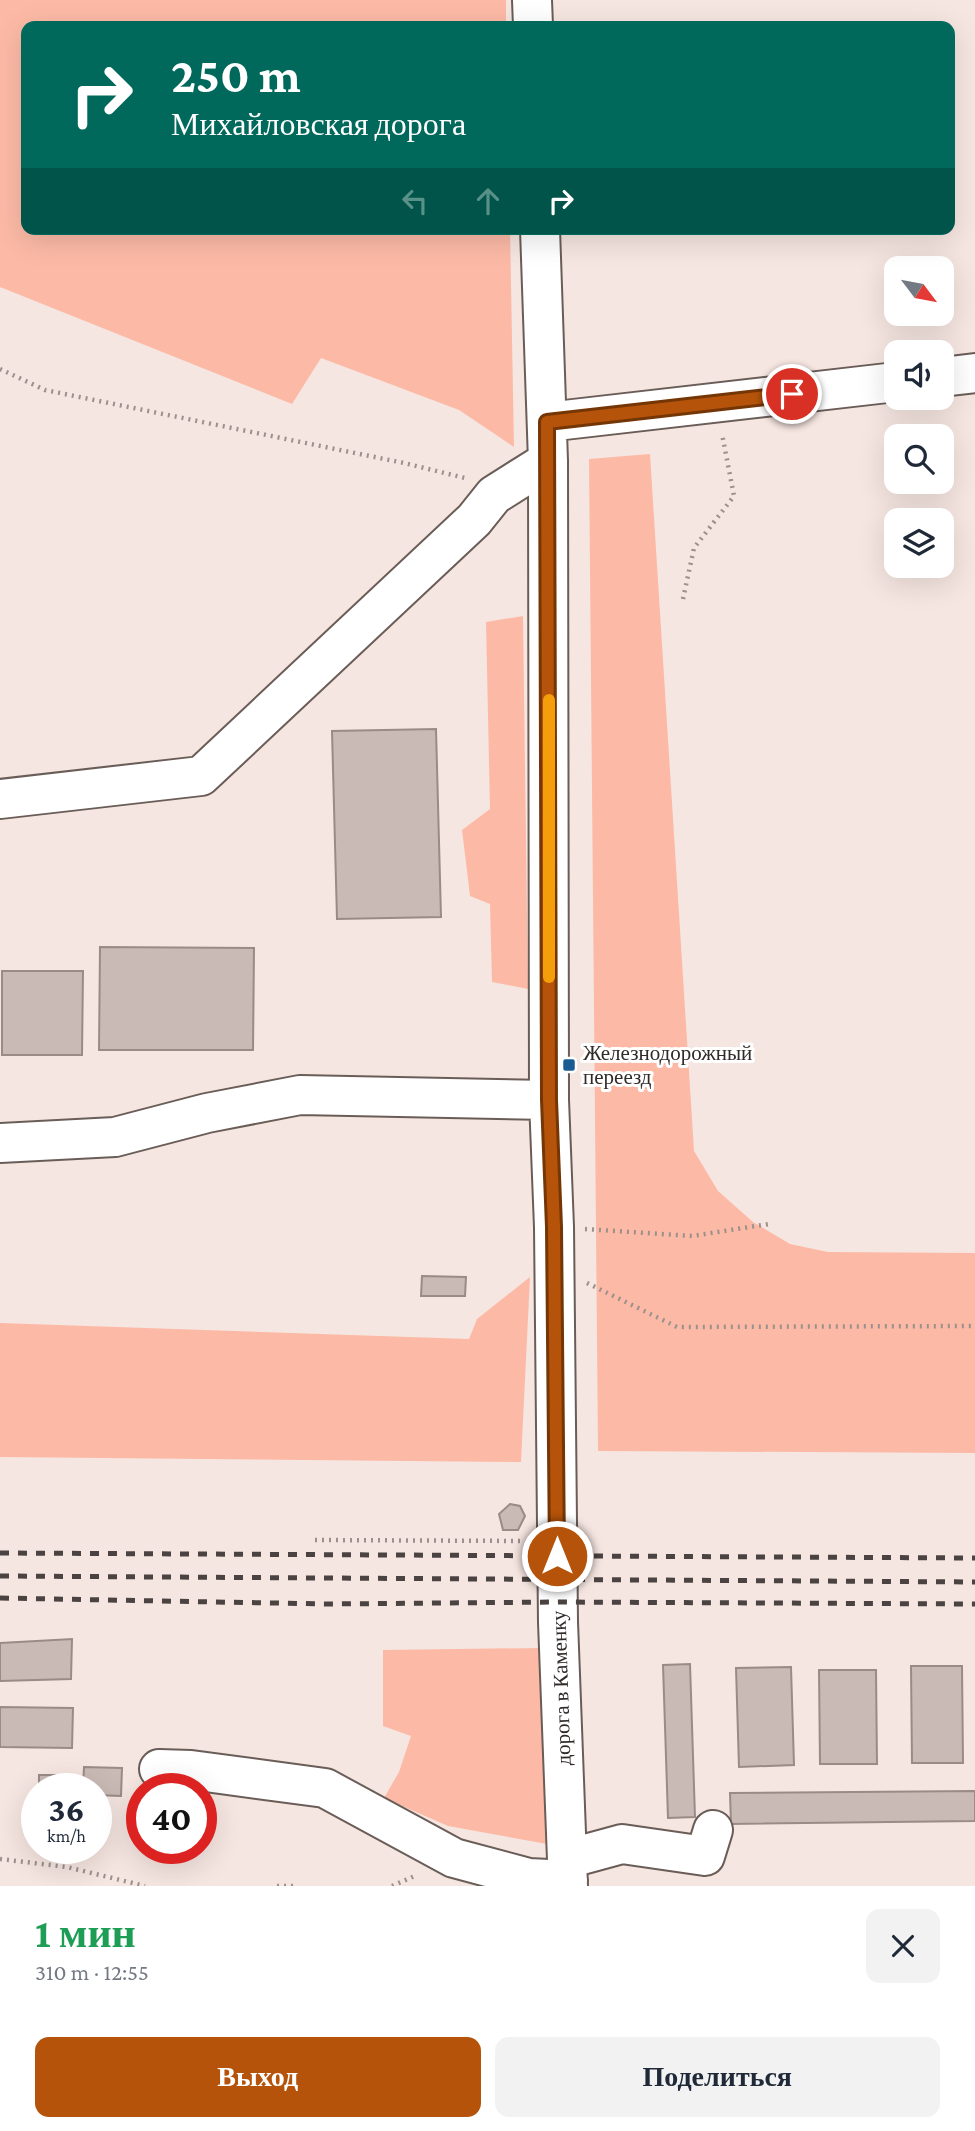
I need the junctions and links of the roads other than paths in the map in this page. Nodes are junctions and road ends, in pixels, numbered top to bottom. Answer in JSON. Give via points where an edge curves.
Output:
{"nodes":[{"id":1,"x":532,"y":0,"type":"edge"},
{"id":2,"x":533,"y":21,"type":"edge"},
{"id":3,"x":540,"y":235,"type":"edge"},
{"id":4,"x":975,"y":373,"type":"edge"},
{"id":5,"x":954,"y":376,"type":"edge"},
{"id":6,"x":884,"y":383,"type":"edge"},
{"id":7,"x":547,"y":422,"type":"junction"},
{"id":8,"x":548,"y":461,"type":"junction"},
{"id":9,"x":0,"y":799,"type":"edge"},
{"id":10,"x":549,"y":1100,"type":"junction"},
{"id":11,"x":0,"y":1143,"type":"edge"},
{"id":12,"x":182,"y":1766,"type":"dead end"},
{"id":13,"x":713,"y":1830,"type":"dead end"},
{"id":14,"x":567,"y":1875,"type":"edge"}],
"edges":[{"from":1,"to":2,"type":"street"},
{"from":3,"to":7,"type":"street","name":"дорога в Каменку"},
{"from":4,"to":5,"type":"street"},
{"from":6,"to":7,"type":"street"},
{"from":7,"to":8,"type":"street","name":"дорога в Каменку"},
{"from":8,"to":9,"type":"street","via":[[494,495],[474,520],[201,776]]},
{"from":8,"to":10,"type":"street","name":"дорога в Каменку"},
{"from":10,"to":11,"type":"street","via":[[300,1095],[115,1136]]},
{"from":10,"to":14,"type":"street","name":"дорога в Каменку"},
{"from":12,"to":14,"type":"street","via":[[325,1788],[454,1858],[529,1878]]},
{"from":13,"to":14,"type":"street","via":[[705,1856],[622,1844]]}]}
